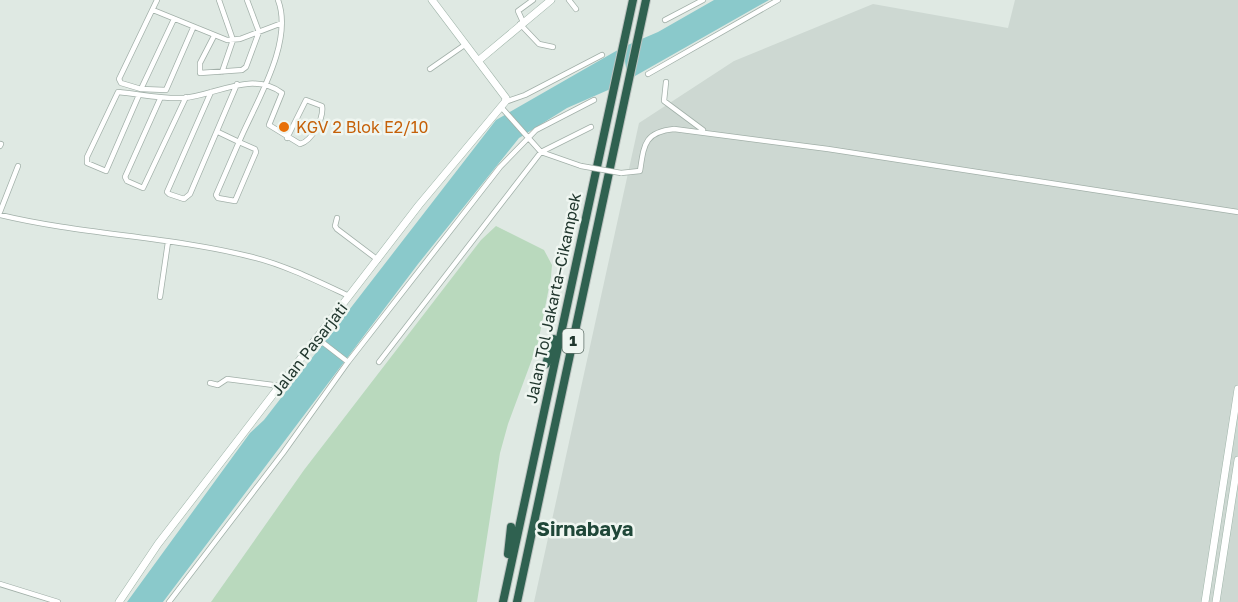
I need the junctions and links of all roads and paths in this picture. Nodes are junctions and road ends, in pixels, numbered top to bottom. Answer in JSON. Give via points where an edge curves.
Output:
{"nodes":[{"id":1,"x":157,"y":0,"type":"edge"},
{"id":2,"x":219,"y":0,"type":"edge"},
{"id":3,"x":247,"y":0,"type":"edge"},
{"id":4,"x":278,"y":0,"type":"edge"},
{"id":5,"x":533,"y":0,"type":"edge"},
{"id":6,"x":551,"y":0,"type":"edge"},
{"id":7,"x":569,"y":0,"type":"edge"},
{"id":8,"x":633,"y":0,"type":"edge"},
{"id":9,"x":646,"y":0,"type":"edge"},
{"id":10,"x":703,"y":0,"type":"edge"},
{"id":11,"x":778,"y":0,"type":"edge"},
{"id":12,"x":436,"y":1,"type":"edge"},
{"id":13,"x":576,"y":9,"type":"dead end"},
{"id":14,"x":153,"y":10,"type":"junction"},
{"id":15,"x":174,"y":19,"type":"junction"},
{"id":16,"x":665,"y":20,"type":"dead end"},
{"id":17,"x":282,"y":23,"type":"junction"},
{"id":18,"x":522,"y":23,"type":"junction"},
{"id":19,"x":193,"y":28,"type":"junction"},
{"id":20,"x":259,"y":32,"type":"junction"},
{"id":21,"x":214,"y":36,"type":"junction"},
{"id":22,"x":233,"y":40,"type":"junction"},
{"id":23,"x":466,"y":44,"type":"junction"},
{"id":24,"x":553,"y":47,"type":"dead end"},
{"id":25,"x":602,"y":55,"type":"dead end"},
{"id":26,"x":478,"y":61,"type":"junction"},
{"id":27,"x":430,"y":69,"type":"dead end"},
{"id":28,"x":222,"y":72,"type":"junction"},
{"id":29,"x":648,"y":74,"type":"dead end"},
{"id":30,"x":666,"y":82,"type":"dead end"},
{"id":31,"x":237,"y":84,"type":"junction"},
{"id":32,"x":264,"y":85,"type":"junction"},
{"id":33,"x":141,"y":89,"type":"junction"},
{"id":34,"x":211,"y":92,"type":"junction"},
{"id":35,"x":139,"y":95,"type":"junction"},
{"id":36,"x":186,"y":98,"type":"junction"},
{"id":37,"x":160,"y":99,"type":"junction"},
{"id":38,"x":594,"y":100,"type":"dead end"},
{"id":39,"x":504,"y":106,"type":"junction"},
{"id":40,"x":591,"y":127,"type":"dead end"},
{"id":41,"x":218,"y":132,"type":"junction"},
{"id":42,"x":706,"y":132,"type":"junction"},
{"id":43,"x":525,"y":136,"type":"junction"},
{"id":44,"x":287,"y":138,"type":"junction"},
{"id":45,"x":239,"y":142,"type":"junction"},
{"id":46,"x":541,"y":152,"type":"junction"},
{"id":47,"x":18,"y":166,"type":"dead end"},
{"id":48,"x":1238,"y":212,"type":"edge"},
{"id":49,"x":0,"y":213,"type":"edge"},
{"id":50,"x":338,"y":218,"type":"dead end"},
{"id":51,"x":168,"y":242,"type":"junction"},
{"id":52,"x":378,"y":260,"type":"junction"},
{"id":53,"x":349,"y":296,"type":"junction"},
{"id":54,"x":160,"y":297,"type":"dead end"},
{"id":55,"x":565,"y":313,"type":"junction"},
{"id":56,"x":320,"y":341,"type":"junction"},
{"id":57,"x":348,"y":362,"type":"junction"},
{"id":58,"x":379,"y":362,"type":"dead end"},
{"id":59,"x":546,"y":364,"type":"dead end"},
{"id":60,"x":210,"y":383,"type":"dead end"},
{"id":61,"x":281,"y":386,"type":"junction"},
{"id":62,"x":1238,"y":389,"type":"edge"},
{"id":63,"x":1229,"y":445,"type":"junction"},
{"id":64,"x":1238,"y":446,"type":"edge"},
{"id":65,"x":1238,"y":460,"type":"edge"},
{"id":66,"x":511,"y":527,"type":"dead end"},
{"id":67,"x":0,"y":584,"type":"edge"},
{"id":68,"x":58,"y":602,"type":"edge"},
{"id":69,"x":119,"y":602,"type":"edge"},
{"id":70,"x":169,"y":602,"type":"edge"},
{"id":71,"x":503,"y":602,"type":"edge"},
{"id":72,"x":518,"y":602,"type":"edge"},
{"id":73,"x":1205,"y":602,"type":"edge"},
{"id":74,"x":1216,"y":602,"type":"edge"}],
"edges":[{"from":1,"to":14,"type":"street"},
{"from":2,"to":22,"type":"street"},
{"from":3,"to":20,"type":"street"},
{"from":4,"to":17,"type":"street"},
{"from":5,"to":18,"type":"street","via":[[518,11]]},
{"from":6,"to":18,"type":"main road"},
{"from":7,"to":13,"type":"street"},
{"from":8,"to":55,"type":"highway","name":"Jalan Tol Jakarta–Cikampek","number":"1"},
{"from":9,"to":72,"type":"highway","name":"Jalan Tol Jakarta–Cikampek","number":"1"},
{"from":10,"to":16,"type":"street"},
{"from":11,"to":29,"type":"street"},
{"from":12,"to":23,"type":"main road"},
{"from":14,"to":15,"type":"street"},
{"from":14,"to":33,"type":"street","via":[[119,79]]},
{"from":15,"to":19,"type":"street"},
{"from":15,"to":33,"type":"street"},
{"from":17,"to":20,"type":"street"},
{"from":17,"to":32,"type":"street","via":[[279,46]]},
{"from":18,"to":24,"type":"street","via":[[539,44]]},
{"from":18,"to":26,"type":"main road"},
{"from":19,"to":21,"type":"street"},
{"from":19,"to":33,"type":"street","via":[[166,90]]},
{"from":20,"to":22,"type":"street"},
{"from":20,"to":28,"type":"street","via":[[246,67]]},
{"from":21,"to":22,"type":"street"},
{"from":21,"to":28,"type":"street","via":[[198,71]]},
{"from":22,"to":28,"type":"street"},
{"from":23,"to":26,"type":"main road"},
{"from":23,"to":27,"type":"street"},
{"from":25,"to":39,"type":"street"},
{"from":26,"to":39,"type":"main road"},
{"from":30,"to":42,"type":"street","via":[[664,100]]},
{"from":31,"to":32,"type":"street"},
{"from":31,"to":34,"type":"street"},
{"from":31,"to":41,"type":"street"},
{"from":32,"to":44,"type":"street","via":[[282,93],[269,125]]},
{"from":32,"to":45,"type":"street"},
{"from":34,"to":36,"type":"street"},
{"from":34,"to":41,"type":"street","via":[[169,194],[187,198]]},
{"from":35,"to":35,"type":"street","via":[[106,171],[87,163],[117,93]]},
{"from":35,"to":37,"type":"street"},
{"from":36,"to":37,"type":"street"},
{"from":36,"to":37,"type":"street","via":[[143,188],[125,177]]},
{"from":38,"to":43,"type":"street"},
{"from":39,"to":43,"type":"street"},
{"from":39,"to":52,"type":"main road","name":"Jalan Pasarjati","via":[[419,205]]},
{"from":40,"to":46,"type":"street"},
{"from":41,"to":45,"type":"street"},
{"from":42,"to":46,"type":"street","bridge":true,"via":[[657,132],[645,143],[640,171],[621,173],[581,166]]},
{"from":42,"to":48,"type":"street"},
{"from":43,"to":46,"type":"street"},
{"from":43,"to":57,"type":"street"},
{"from":44,"to":44,"type":"street","via":[[300,144],[309,140],[322,106],[306,100]]},
{"from":45,"to":45,"type":"street","via":[[256,152],[232,202],[216,195]]},
{"from":46,"to":58,"type":"street"},
{"from":47,"to":49,"type":"street"},
{"from":49,"to":51,"type":"street","via":[[88,232]]},
{"from":50,"to":52,"type":"street","via":[[334,226],[337,230]]},
{"from":51,"to":53,"type":"street","via":[[253,257]]},
{"from":51,"to":54,"type":"street"},
{"from":52,"to":53,"type":"main road","name":"Jalan Pasarjati"},
{"from":53,"to":56,"type":"main road","name":"Jalan Pasarjati"},
{"from":55,"to":59,"type":"highway"},
{"from":55,"to":71,"type":"highway","name":"Jalan Tol Jakarta–Cikampek","number":"1"},
{"from":56,"to":57,"type":"street"},
{"from":56,"to":61,"type":"main road","name":"Jalan Pasarjati"},
{"from":57,"to":70,"type":"street"},
{"from":60,"to":61,"type":"street","via":[[218,385],[227,379]]},
{"from":61,"to":69,"type":"main road","name":"Jalan Pasarjati","via":[[158,543]]},
{"from":62,"to":63,"type":"main road"},
{"from":63,"to":64,"type":"main road"},
{"from":63,"to":73,"type":"main road"},
{"from":65,"to":74,"type":"main road"},
{"from":66,"to":71,"type":"highway"},
{"from":67,"to":68,"type":"street"}]}
